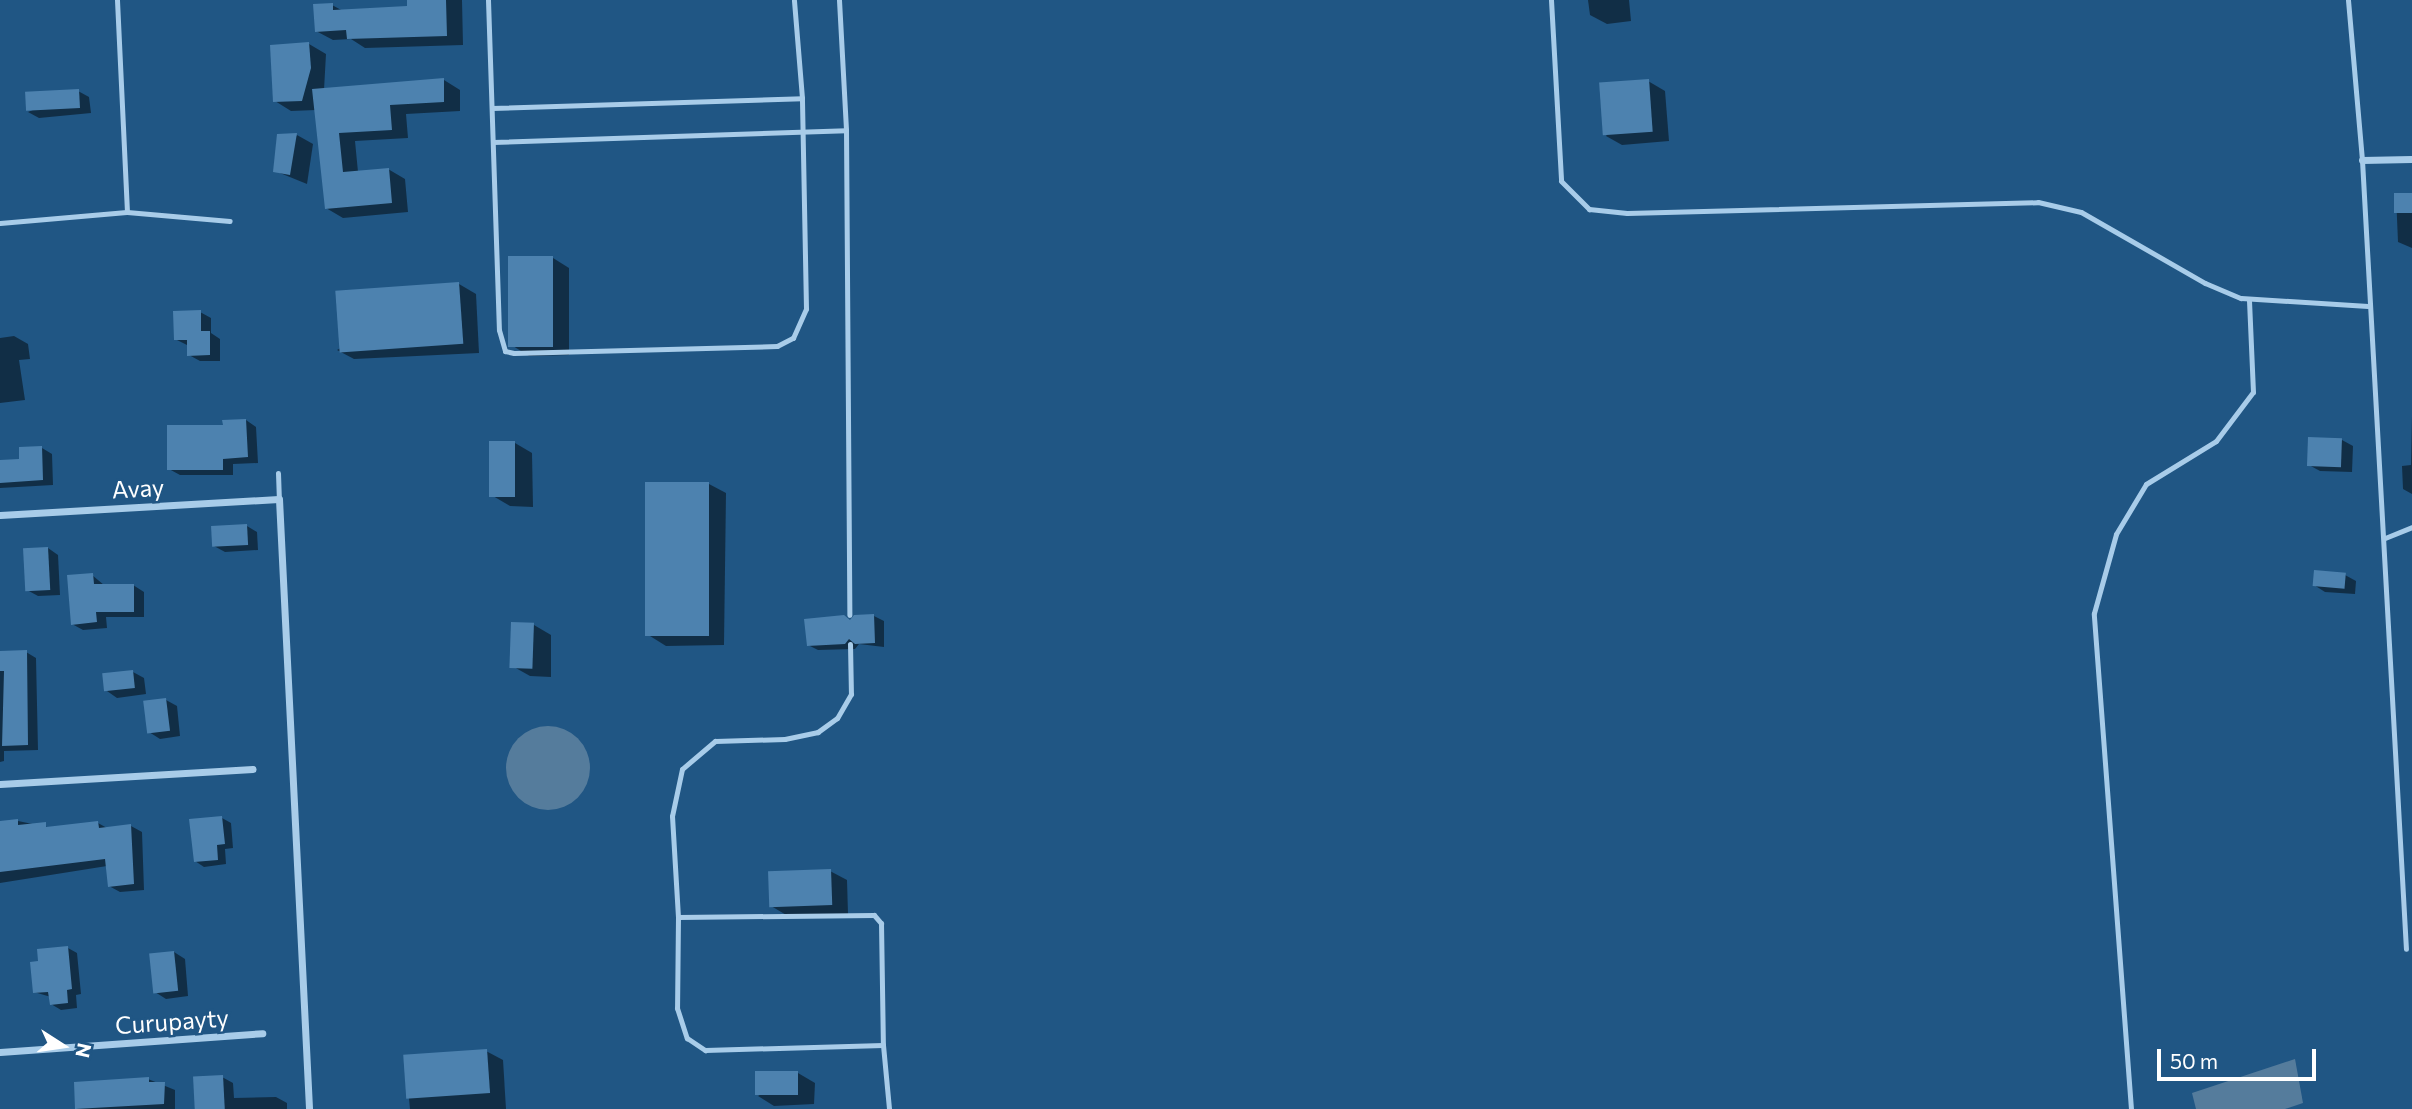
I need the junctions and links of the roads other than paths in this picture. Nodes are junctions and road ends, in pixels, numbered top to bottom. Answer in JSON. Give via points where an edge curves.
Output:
{"nodes":[{"id":1,"x":117,"y":0,"type":"edge"},
{"id":2,"x":488,"y":0,"type":"edge"},
{"id":3,"x":794,"y":0,"type":"edge"},
{"id":4,"x":839,"y":0,"type":"edge"},
{"id":5,"x":1551,"y":0,"type":"edge"},
{"id":6,"x":2348,"y":0,"type":"edge"},
{"id":7,"x":802,"y":98,"type":"junction"},
{"id":8,"x":492,"y":108,"type":"junction"},
{"id":9,"x":846,"y":130,"type":"junction"},
{"id":10,"x":801,"y":131,"type":"junction"},
{"id":11,"x":493,"y":142,"type":"junction"},
{"id":12,"x":2412,"y":159,"type":"edge"},
{"id":13,"x":2362,"y":160,"type":"junction"},
{"id":14,"x":127,"y":212,"type":"junction"},
{"id":15,"x":230,"y":222,"type":"dead end"},
{"id":16,"x":0,"y":223,"type":"edge"},
{"id":17,"x":2249,"y":299,"type":"junction"},
{"id":18,"x":2368,"y":306,"type":"junction"},
{"id":19,"x":278,"y":473,"type":"dead end"},
{"id":20,"x":279,"y":499,"type":"junction"},
{"id":21,"x":0,"y":515,"type":"edge"},
{"id":22,"x":2412,"y":527,"type":"edge"},
{"id":23,"x":2385,"y":538,"type":"junction"},
{"id":24,"x":849,"y":615,"type":"dead end"},
{"id":25,"x":850,"y":644,"type":"dead end"},
{"id":26,"x":253,"y":769,"type":"dead end"},
{"id":27,"x":0,"y":784,"type":"edge"},
{"id":28,"x":678,"y":917,"type":"junction"},
{"id":29,"x":2406,"y":949,"type":"dead end"},
{"id":30,"x":262,"y":1033,"type":"dead end"},
{"id":31,"x":883,"y":1045,"type":"junction"},
{"id":32,"x":0,"y":1052,"type":"edge"},
{"id":33,"x":309,"y":1109,"type":"edge"},
{"id":34,"x":889,"y":1109,"type":"edge"},
{"id":35,"x":2131,"y":1109,"type":"edge"}],
"edges":[{"from":1,"to":14,"type":"lane"},
{"from":2,"to":8,"type":"lane"},
{"from":3,"to":7,"type":"lane"},
{"from":4,"to":9,"type":"lane"},
{"from":5,"to":17,"type":"lane","via":[[1561,181],[1589,209],[1627,213],[2038,202],[2081,212],[2206,283]]},
{"from":6,"to":13,"type":"lane"},
{"from":7,"to":8,"type":"lane"},
{"from":7,"to":10,"type":"lane"},
{"from":8,"to":11,"type":"lane"},
{"from":9,"to":10,"type":"lane"},
{"from":9,"to":24,"type":"lane"},
{"from":10,"to":11,"type":"lane"},
{"from":10,"to":11,"type":"lane","via":[[806,309],[793,338],[777,346],[505,351],[499,330]]},
{"from":12,"to":13,"type":"street"},
{"from":13,"to":18,"type":"lane"},
{"from":14,"to":15,"type":"lane"},
{"from":14,"to":16,"type":"lane"},
{"from":17,"to":18,"type":"lane"},
{"from":17,"to":35,"type":"lane","via":[[2253,392],[2216,441],[2146,484],[2116,534],[2094,613]]},
{"from":18,"to":23,"type":"lane"},
{"from":19,"to":20,"type":"lane"},
{"from":20,"to":21,"type":"street","name":"Avay"},
{"from":20,"to":33,"type":"street"},
{"from":22,"to":23,"type":"lane"},
{"from":23,"to":29,"type":"lane"},
{"from":25,"to":28,"type":"lane","via":[[851,694],[837,718],[818,732],[785,739],[715,741],[681,769],[673,816]]},
{"from":26,"to":27,"type":"street"},
{"from":28,"to":31,"type":"lane","via":[[677,1008],[687,1038],[705,1050]]},
{"from":28,"to":31,"type":"lane","via":[[874,915],[881,923]]},
{"from":30,"to":32,"type":"street","name":"Curupayty"},
{"from":31,"to":34,"type":"lane"}]}
